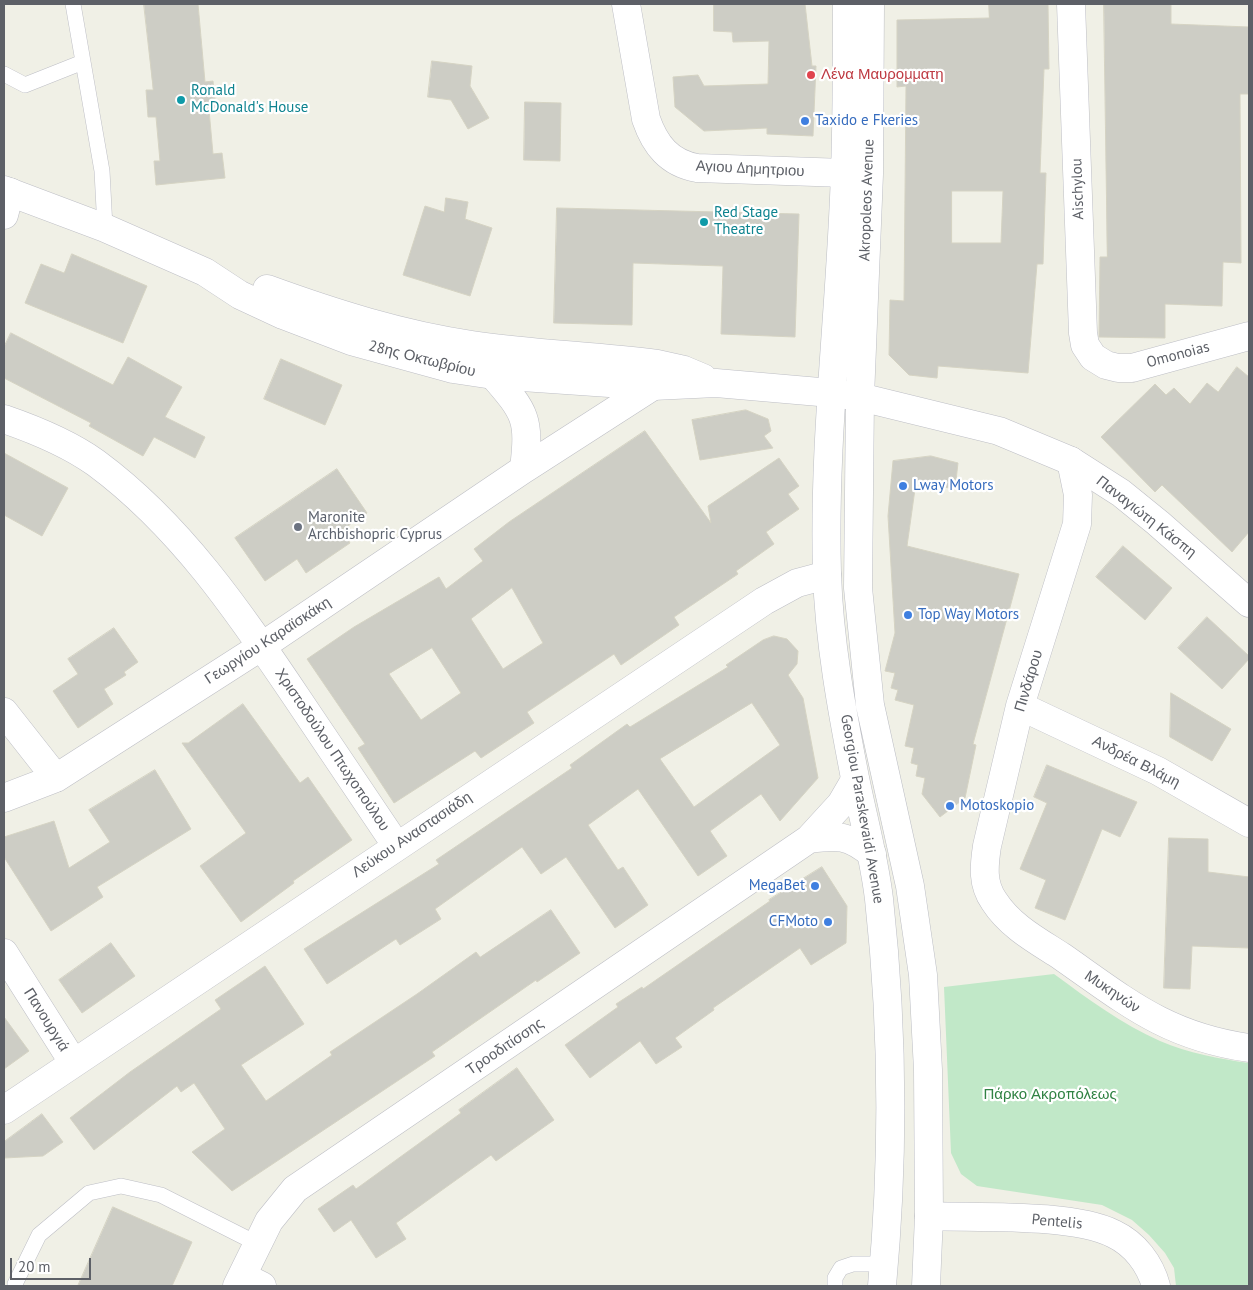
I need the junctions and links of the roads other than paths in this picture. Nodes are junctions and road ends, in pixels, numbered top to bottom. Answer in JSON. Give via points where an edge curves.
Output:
{"nodes":[{"id":1,"x":73,"y":4,"type":"edge"},
{"id":2,"x":626,"y":4,"type":"edge"},
{"id":3,"x":847,"y":4,"type":"edge"},
{"id":4,"x":870,"y":4,"type":"edge"},
{"id":5,"x":1071,"y":4,"type":"edge"},
{"id":6,"x":84,"y":62,"type":"junction"},
{"id":7,"x":4,"y":74,"type":"edge"},
{"id":8,"x":845,"y":173,"type":"junction"},
{"id":9,"x":6,"y":199,"type":"edge"},
{"id":10,"x":105,"y":228,"type":"junction"},
{"id":11,"x":205,"y":272,"type":"junction"},
{"id":12,"x":1249,"y":336,"type":"edge"},
{"id":13,"x":1106,"y":365,"type":"joint"},
{"id":14,"x":493,"y":376,"type":"junction"},
{"id":15,"x":716,"y":383,"type":"junction"},
{"id":16,"x":653,"y":386,"type":"junction"},
{"id":17,"x":831,"y":393,"type":"junction"},
{"id":18,"x":860,"y":397,"type":"junction"},
{"id":19,"x":4,"y":419,"type":"edge"},
{"id":20,"x":1071,"y":461,"type":"junction"},
{"id":21,"x":524,"y":469,"type":"junction"},
{"id":22,"x":827,"y":575,"type":"junction"},
{"id":23,"x":1249,"y":603,"type":"edge"},
{"id":24,"x":262,"y":646,"type":"junction"},
{"id":25,"x":1020,"y":706,"type":"junction"},
{"id":26,"x":4,"y":712,"type":"edge"},
{"id":27,"x":56,"y":778,"type":"junction"},
{"id":28,"x":855,"y":780,"type":"junction"},
{"id":29,"x":4,"y":798,"type":"edge"},
{"id":30,"x":1249,"y":823,"type":"edge"},
{"id":31,"x":809,"y":839,"type":"junction"},
{"id":32,"x":396,"y":845,"type":"junction"},
{"id":33,"x":872,"y":854,"type":"junction"},
{"id":34,"x":993,"y":901,"type":"joint"},
{"id":35,"x":4,"y":953,"type":"edge"},
{"id":36,"x":1249,"y":1048,"type":"edge"},
{"id":37,"x":73,"y":1062,"type":"junction"},
{"id":38,"x":4,"y":1110,"type":"edge"},
{"id":39,"x":929,"y":1216,"type":"junction"},
{"id":40,"x":258,"y":1244,"type":"junction"},
{"id":41,"x":883,"y":1275,"type":"edge"},
{"id":42,"x":247,"y":1283,"type":"edge"},
{"id":43,"x":15,"y":1284,"type":"dead end"},
{"id":44,"x":834,"y":1286,"type":"edge"},
{"id":45,"x":926,"y":1286,"type":"edge"},
{"id":46,"x":1156,"y":1286,"type":"edge"}],
"edges":[{"from":1,"to":6,"type":"lane"},
{"from":2,"to":8,"type":"street","name":"Αγιου Δημητριου","via":[[646,119],[651,134],[671,159],[697,168]]},
{"from":3,"to":8,"type":"street","name":"Akropoleos Avenue"},
{"from":4,"to":18,"type":"street","name":"Akropoleos Avenue","via":[[869,174]]},
{"from":5,"to":13,"type":"street","name":"Aischylou","via":[[1083,333],[1085,345]]},
{"from":6,"to":7,"type":"lane","via":[[25,85]]},
{"from":6,"to":10,"type":"lane","via":[[102,171]]},
{"from":8,"to":17,"type":"street","name":"Akropoleos Avenue"},
{"from":9,"to":10,"type":"street","name":"28ης Οκτωβρίου"},
{"from":10,"to":11,"type":"street","name":"28ης Οκτωβρίου"},
{"from":11,"to":14,"type":"street","name":"28ης Οκτωβρίου","via":[[240,295],[351,341],[428,363]]},
{"from":11,"to":15,"type":"street","name":"28ης Οκτωβρίου","via":[[428,336],[470,345],[657,364],[684,370]]},
{"from":12,"to":13,"type":"street","name":"Omonoias","via":[[1132,368]]},
{"from":14,"to":16,"type":"street","name":"28ης Οκτωβρίου"},
{"from":14,"to":21,"type":"street","via":[[522,411],[527,438]]},
{"from":15,"to":16,"type":"street","name":"28ης Οκτωβρίου"},
{"from":15,"to":17,"type":"street","name":"28ης Οκτωβρίου"},
{"from":16,"to":21,"type":"street","name":"Γεωργίου Καραϊσκάκη"},
{"from":17,"to":18,"type":"street","name":"28ης Οκτωβρίου"},
{"from":17,"to":22,"type":"street","name":"Georgiou Paraskevaidi Avenue"},
{"from":18,"to":20,"type":"street","name":"Παναγιώτη Κάσπη","via":[[998,432]]},
{"from":18,"to":39,"type":"street","name":"Georgiou Paraskevaidi Avenue","via":[[858,588],[870,704],[910,886],[923,975],[928,1070]]},
{"from":19,"to":24,"type":"street","name":"Χριστοδούλου Πτωχοπούλου","via":[[95,463],[151,511],[190,551]]},
{"from":20,"to":23,"type":"street","name":"Παναγιώτη Κάσπη","via":[[1121,493]]},
{"from":20,"to":25,"type":"street","name":"Πινδάρου","via":[[1078,495],[1077,524]]},
{"from":21,"to":24,"type":"street","name":"Γεωργίου Καραϊσκάκη"},
{"from":22,"to":28,"type":"street","name":"Georgiou Paraskevaidi Avenue","via":[[834,649]]},
{"from":22,"to":32,"type":"street","name":"Λεύκου Αναστασιάδη","via":[[797,583],[764,601]]},
{"from":24,"to":27,"type":"street","name":"Γεωργίου Καραϊσκάκη"},
{"from":24,"to":32,"type":"street","name":"Χριστοδούλου Πτωχοπούλου"},
{"from":25,"to":30,"type":"street","name":"Ανδρέα Βλάμη","via":[[1158,771]]},
{"from":25,"to":34,"type":"street","name":"Πινδάρου","via":[[984,867],[986,885]]},
{"from":26,"to":27,"type":"street"},
{"from":27,"to":29,"type":"street","name":"Γεωργίου Καραϊσκάκη"},
{"from":28,"to":31,"type":"street","via":[[841,804]]},
{"from":28,"to":33,"type":"street","name":"Georgiou Paraskevaidi Avenue"},
{"from":31,"to":33,"type":"street","via":[[848,838]]},
{"from":31,"to":40,"type":"street","name":"Τροοδιτίσσης","via":[[310,1178],[280,1206]]},
{"from":32,"to":37,"type":"street","name":"Λεύκου Αναστασιάδη"},
{"from":33,"to":41,"type":"street","name":"Georgiou Paraskevaidi Avenue","via":[[879,900],[890,1051],[891,1129]]},
{"from":34,"to":36,"type":"street","name":"Μυκηνών","via":[[1014,925],[1128,1004],[1177,1030]]},
{"from":35,"to":37,"type":"street","name":"Πανουργιά"},
{"from":37,"to":38,"type":"street","name":"Λεύκου Αναστασιάδη"},
{"from":39,"to":45,"type":"street","name":"Georgiou Paraskevaidi Avenue"},
{"from":39,"to":46,"type":"street","name":"Pentelis","via":[[1025,1219],[1093,1226],[1115,1234],[1135,1249],[1152,1272]]},
{"from":40,"to":42,"type":"street","name":"Τροοδιτίσσης"},
{"from":40,"to":43,"type":"lane","via":[[161,1195],[121,1186],[89,1193],[39,1235]]},
{"from":41,"to":44,"type":"lane","via":[[853,1264],[841,1268]]}]}
